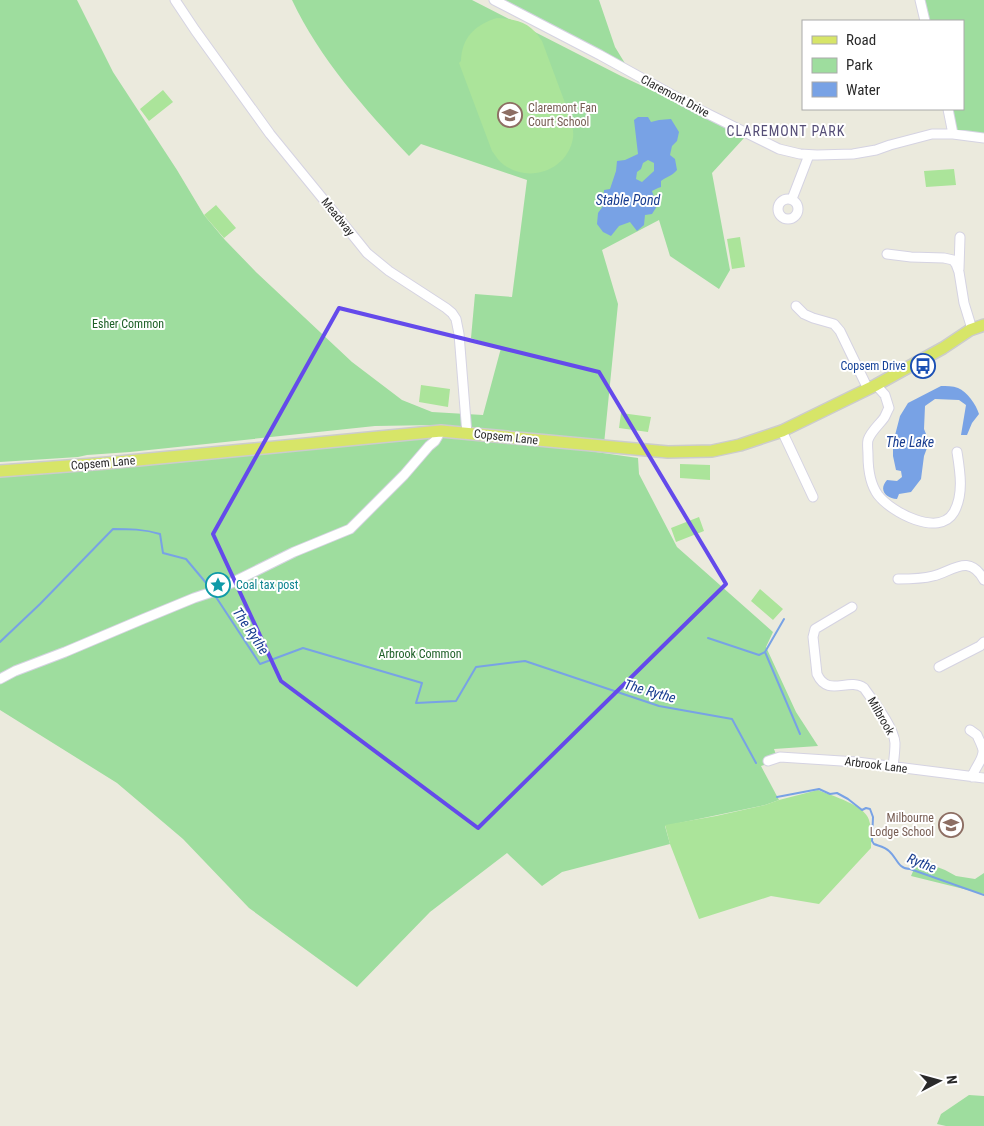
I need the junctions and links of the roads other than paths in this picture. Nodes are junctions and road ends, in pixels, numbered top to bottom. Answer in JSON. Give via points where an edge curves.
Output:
{"nodes":[{"id":1,"x":175,"y":0,"type":"edge"},
{"id":2,"x":494,"y":0,"type":"edge"},
{"id":3,"x":920,"y":0,"type":"edge"},
{"id":4,"x":925,"y":20,"type":"edge"},
{"id":5,"x":948,"y":110,"type":"edge"},
{"id":6,"x":953,"y":134,"type":"junction"},
{"id":7,"x":984,"y":138,"type":"edge"},
{"id":8,"x":809,"y":155,"type":"junction"},
{"id":9,"x":792,"y":199,"type":"dead end"},
{"id":10,"x":960,"y":237,"type":"dead end"},
{"id":11,"x":887,"y":254,"type":"dead end"},
{"id":12,"x":959,"y":272,"type":"junction"},
{"id":13,"x":796,"y":306,"type":"dead end"},
{"id":14,"x":984,"y":325,"type":"edge"},
{"id":15,"x":972,"y":329,"type":"junction"},
{"id":16,"x":872,"y":387,"type":"junction"},
{"id":17,"x":782,"y":431,"type":"junction"},
{"id":18,"x":441,"y":432,"type":"junction"},
{"id":19,"x":467,"y":434,"type":"junction"},
{"id":20,"x":957,"y":452,"type":"dead end"},
{"id":21,"x":0,"y":471,"type":"edge"},
{"id":22,"x":813,"y":497,"type":"dead end"},
{"id":23,"x":898,"y":579,"type":"dead end"},
{"id":24,"x":984,"y":580,"type":"edge"},
{"id":25,"x":852,"y":607,"type":"dead end"},
{"id":26,"x":843,"y":612,"type":"junction"},
{"id":27,"x":848,"y":622,"type":"dead end"},
{"id":28,"x":984,"y":642,"type":"edge"},
{"id":29,"x":939,"y":667,"type":"dead end"},
{"id":30,"x":0,"y":679,"type":"edge"},
{"id":31,"x":976,"y":731,"type":"dead end"},
{"id":32,"x":768,"y":761,"type":"dead end"},
{"id":33,"x":893,"y":766,"type":"junction"},
{"id":34,"x":972,"y":777,"type":"junction"},
{"id":35,"x":984,"y":778,"type":"edge"}],
"edges":[{"from":1,"to":19,"type":"street","name":"Meadway","via":[[270,134],[368,253],[452,314],[458,326]]},
{"from":2,"to":8,"type":"street","name":"Claremont Drive","via":[[749,135],[779,149]]},
{"from":3,"to":4,"type":"street"},
{"from":5,"to":6,"type":"street"},
{"from":6,"to":7,"type":"street","name":"Claremont Drive"},
{"from":6,"to":8,"type":"street","name":"Claremont Drive","via":[[932,134],[853,154]]},
{"from":8,"to":9,"type":"street"},
{"from":10,"to":12,"type":"street"},
{"from":11,"to":12,"type":"street","via":[[953,260]]},
{"from":12,"to":15,"type":"street"},
{"from":13,"to":16,"type":"street","via":[[804,314],[834,324]]},
{"from":14,"to":15,"type":"main road","name":"Copsem Lane"},
{"from":15,"to":16,"type":"main road","name":"Copsem Lane"},
{"from":16,"to":17,"type":"main road","name":"Copsem Lane"},
{"from":16,"to":20,"type":"street","via":[[885,395],[889,408],[868,440],[870,480],[878,495],[893,510],[930,523],[943,522],[953,514],[960,491]]},
{"from":17,"to":19,"type":"main road","name":"Copsem Lane","via":[[712,451],[671,452]]},
{"from":17,"to":22,"type":"street"},
{"from":18,"to":19,"type":"main road","name":"Copsem Lane"},
{"from":18,"to":21,"type":"main road","name":"Copsem Lane"},
{"from":18,"to":30,"type":"street","via":[[350,529],[212,592]]},
{"from":23,"to":24,"type":"street","via":[[931,577],[967,566],[974,568]]},
{"from":25,"to":26,"type":"street","name":"Milbrook"},
{"from":26,"to":27,"type":"street"},
{"from":26,"to":33,"type":"street","name":"Milbrook","via":[[813,633],[817,674],[823,683],[831,687],[854,684],[864,688],[894,736]]},
{"from":28,"to":29,"type":"street"},
{"from":31,"to":34,"type":"street","via":[[983,752]]},
{"from":32,"to":33,"type":"street","name":"Arbrook Lane","via":[[780,757]]},
{"from":33,"to":34,"type":"street","name":"Arbrook Lane"},
{"from":34,"to":35,"type":"street","name":"Arbrook Lane"}]}
